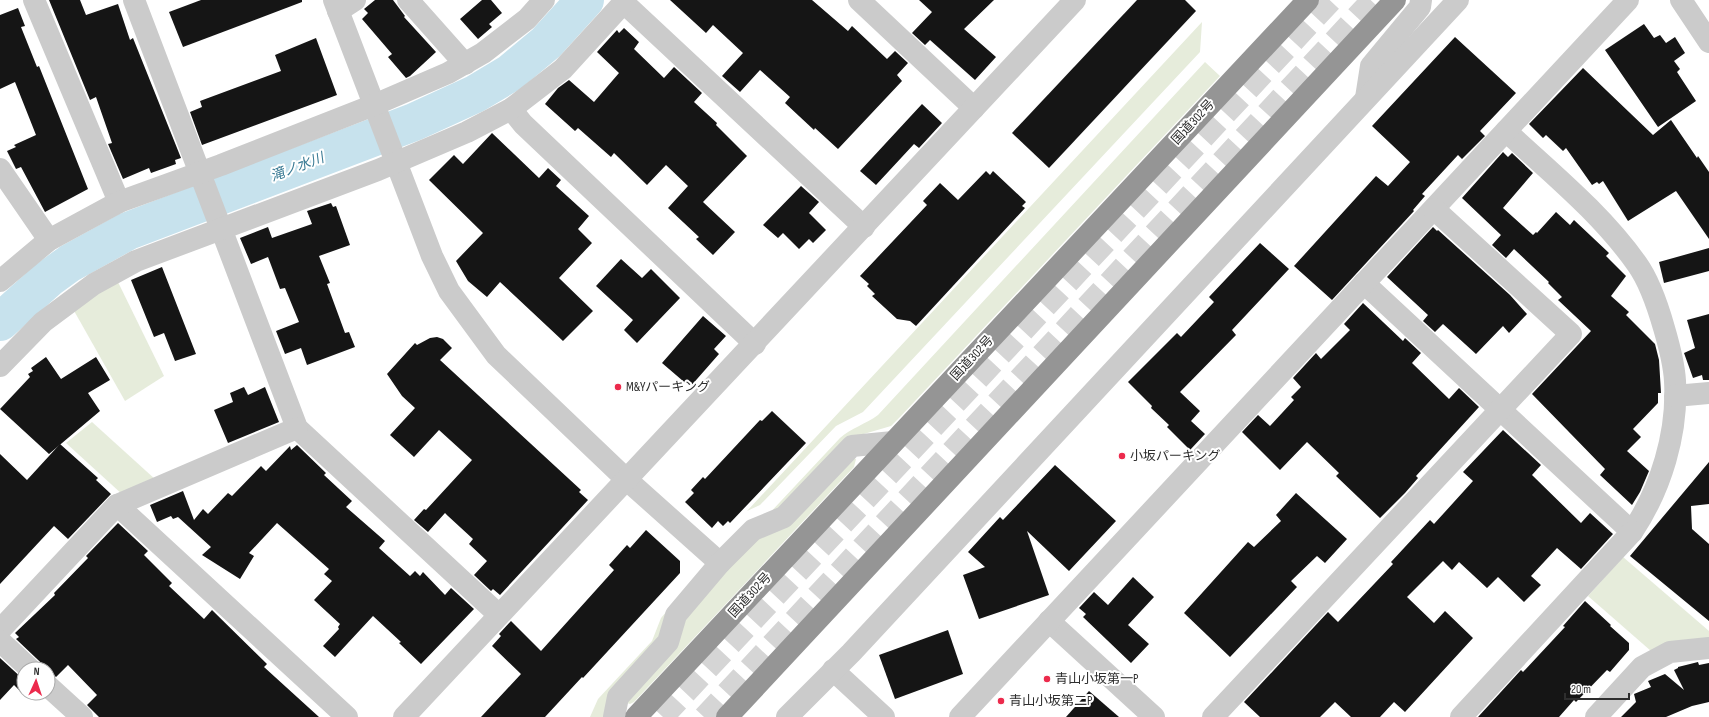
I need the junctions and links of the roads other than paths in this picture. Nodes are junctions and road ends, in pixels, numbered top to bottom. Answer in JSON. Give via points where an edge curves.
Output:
{"nodes":[{"id":1,"x":34,"y":0,"type":"edge"},
{"id":2,"x":134,"y":0,"type":"edge"},
{"id":3,"x":408,"y":0,"type":"edge"},
{"id":4,"x":544,"y":0,"type":"edge"},
{"id":5,"x":858,"y":0,"type":"edge"},
{"id":6,"x":1075,"y":0,"type":"edge"},
{"id":7,"x":1308,"y":0,"type":"edge"},
{"id":8,"x":1395,"y":0,"type":"edge"},
{"id":9,"x":1421,"y":0,"type":"edge"},
{"id":10,"x":1458,"y":0,"type":"edge"},
{"id":11,"x":1628,"y":0,"type":"edge"},
{"id":12,"x":1681,"y":0,"type":"edge"},
{"id":13,"x":625,"y":1,"type":"edge"},
{"id":14,"x":342,"y":4,"type":"edge"},
{"id":15,"x":1709,"y":42,"type":"edge"},
{"id":16,"x":465,"y":64,"type":"junction"},
{"id":17,"x":1366,"y":98,"type":"junction"},
{"id":18,"x":974,"y":108,"type":"junction"},
{"id":19,"x":511,"y":109,"type":"junction"},
{"id":20,"x":381,"y":124,"type":"junction"},
{"id":21,"x":1506,"y":131,"type":"junction"},
{"id":22,"x":396,"y":162,"type":"junction"},
{"id":23,"x":0,"y":168,"type":"edge"},
{"id":24,"x":210,"y":200,"type":"junction"},
{"id":25,"x":118,"y":202,"type":"junction"},
{"id":26,"x":1434,"y":209,"type":"junction"},
{"id":27,"x":864,"y":227,"type":"junction"},
{"id":28,"x":49,"y":240,"type":"junction"},
{"id":29,"x":0,"y":281,"type":"edge"},
{"id":30,"x":1364,"y":283,"type":"junction"},
{"id":31,"x":755,"y":344,"type":"junction"},
{"id":32,"x":0,"y":366,"type":"edge"},
{"id":33,"x":1709,"y":393,"type":"edge"},
{"id":34,"x":1675,"y":396,"type":"junction"},
{"id":35,"x":1500,"y":410,"type":"junction"},
{"id":36,"x":297,"y":428,"type":"junction"},
{"id":37,"x":893,"y":442,"type":"junction"},
{"id":38,"x":627,"y":480,"type":"junction"},
{"id":39,"x":117,"y":505,"type":"junction"},
{"id":40,"x":1632,"y":532,"type":"junction"},
{"id":41,"x":720,"y":564,"type":"junction"},
{"id":42,"x":499,"y":615,"type":"junction"},
{"id":43,"x":1049,"y":621,"type":"junction"},
{"id":44,"x":0,"y":630,"type":"edge"},
{"id":45,"x":0,"y":641,"type":"edge"},
{"id":46,"x":1709,"y":648,"type":"edge"},
{"id":47,"x":21,"y":661,"type":"edge"},
{"id":48,"x":833,"y":670,"type":"junction"},
{"id":49,"x":56,"y":693,"type":"edge"},
{"id":50,"x":82,"y":717,"type":"edge"},
{"id":51,"x":347,"y":717,"type":"edge"},
{"id":52,"x":404,"y":717,"type":"edge"},
{"id":53,"x":614,"y":717,"type":"edge"},
{"id":54,"x":636,"y":717,"type":"edge"},
{"id":55,"x":727,"y":717,"type":"edge"},
{"id":56,"x":787,"y":717,"type":"edge"},
{"id":57,"x":884,"y":717,"type":"edge"},
{"id":58,"x":960,"y":717,"type":"edge"},
{"id":59,"x":1154,"y":717,"type":"edge"},
{"id":60,"x":1213,"y":717,"type":"edge"},
{"id":61,"x":1461,"y":717,"type":"edge"},
{"id":62,"x":1596,"y":717,"type":"edge"}],
"edges":[{"from":1,"to":25,"type":"street"},
{"from":2,"to":24,"type":"street"},
{"from":3,"to":16,"type":"street"},
{"from":4,"to":16,"type":"street","via":[[527,19]]},
{"from":5,"to":18,"type":"street"},
{"from":6,"to":18,"type":"street"},
{"from":7,"to":37,"type":"highway","name":"国道302号"},
{"from":8,"to":55,"type":"highway"},
{"from":9,"to":17,"type":"street","via":[[1420,7],[1371,66]]},
{"from":10,"to":17,"type":"street"},
{"from":11,"to":21,"type":"street"},
{"from":12,"to":15,"type":"street"},
{"from":13,"to":19,"type":"street","via":[[563,69]]},
{"from":13,"to":27,"type":"street"},
{"from":14,"to":20,"type":"street"},
{"from":16,"to":20,"type":"street"},
{"from":17,"to":48,"type":"street"},
{"from":18,"to":27,"type":"street"},
{"from":19,"to":22,"type":"street","via":[[467,132]]},
{"from":19,"to":31,"type":"street","via":[[523,124]]},
{"from":20,"to":22,"type":"street"},
{"from":20,"to":24,"type":"street","via":[[221,165]]},
{"from":21,"to":26,"type":"street"},
{"from":21,"to":34,"type":"street","via":[[1597,216],[1638,265],[1659,309],[1672,358]]},
{"from":22,"to":24,"type":"street"},
{"from":22,"to":38,"type":"street","via":[[435,263],[449,291],[475,329],[496,355]]},
{"from":23,"to":28,"type":"street"},
{"from":24,"to":25,"type":"street"},
{"from":24,"to":32,"type":"street","via":[[136,261],[94,284],[43,322]]},
{"from":24,"to":36,"type":"street"},
{"from":25,"to":28,"type":"street"},
{"from":26,"to":30,"type":"street"},
{"from":26,"to":35,"type":"street","via":[[1571,334]]},
{"from":27,"to":31,"type":"street"},
{"from":28,"to":29,"type":"street"},
{"from":30,"to":35,"type":"street"},
{"from":30,"to":43,"type":"street"},
{"from":31,"to":38,"type":"street"},
{"from":33,"to":34,"type":"street"},
{"from":34,"to":40,"type":"street","via":[[1664,463],[1644,513]]},
{"from":35,"to":40,"type":"street"},
{"from":35,"to":60,"type":"street"},
{"from":36,"to":39,"type":"street"},
{"from":36,"to":42,"type":"street"},
{"from":37,"to":41,"type":"street","via":[[852,446],[784,517],[753,530]]},
{"from":37,"to":54,"type":"highway","name":"国道302号"},
{"from":38,"to":41,"type":"street"},
{"from":38,"to":42,"type":"street"},
{"from":39,"to":44,"type":"street"},
{"from":39,"to":51,"type":"street"},
{"from":40,"to":61,"type":"street"},
{"from":41,"to":53,"type":"street","via":[[676,615],[668,642],[618,697]]},
{"from":42,"to":52,"type":"street"},
{"from":43,"to":58,"type":"street"},
{"from":43,"to":59,"type":"street"},
{"from":45,"to":47,"type":"street"},
{"from":46,"to":62,"type":"street","via":[[1670,652],[1649,663]]},
{"from":48,"to":56,"type":"street"},
{"from":48,"to":57,"type":"street"},
{"from":49,"to":50,"type":"street"}]}
